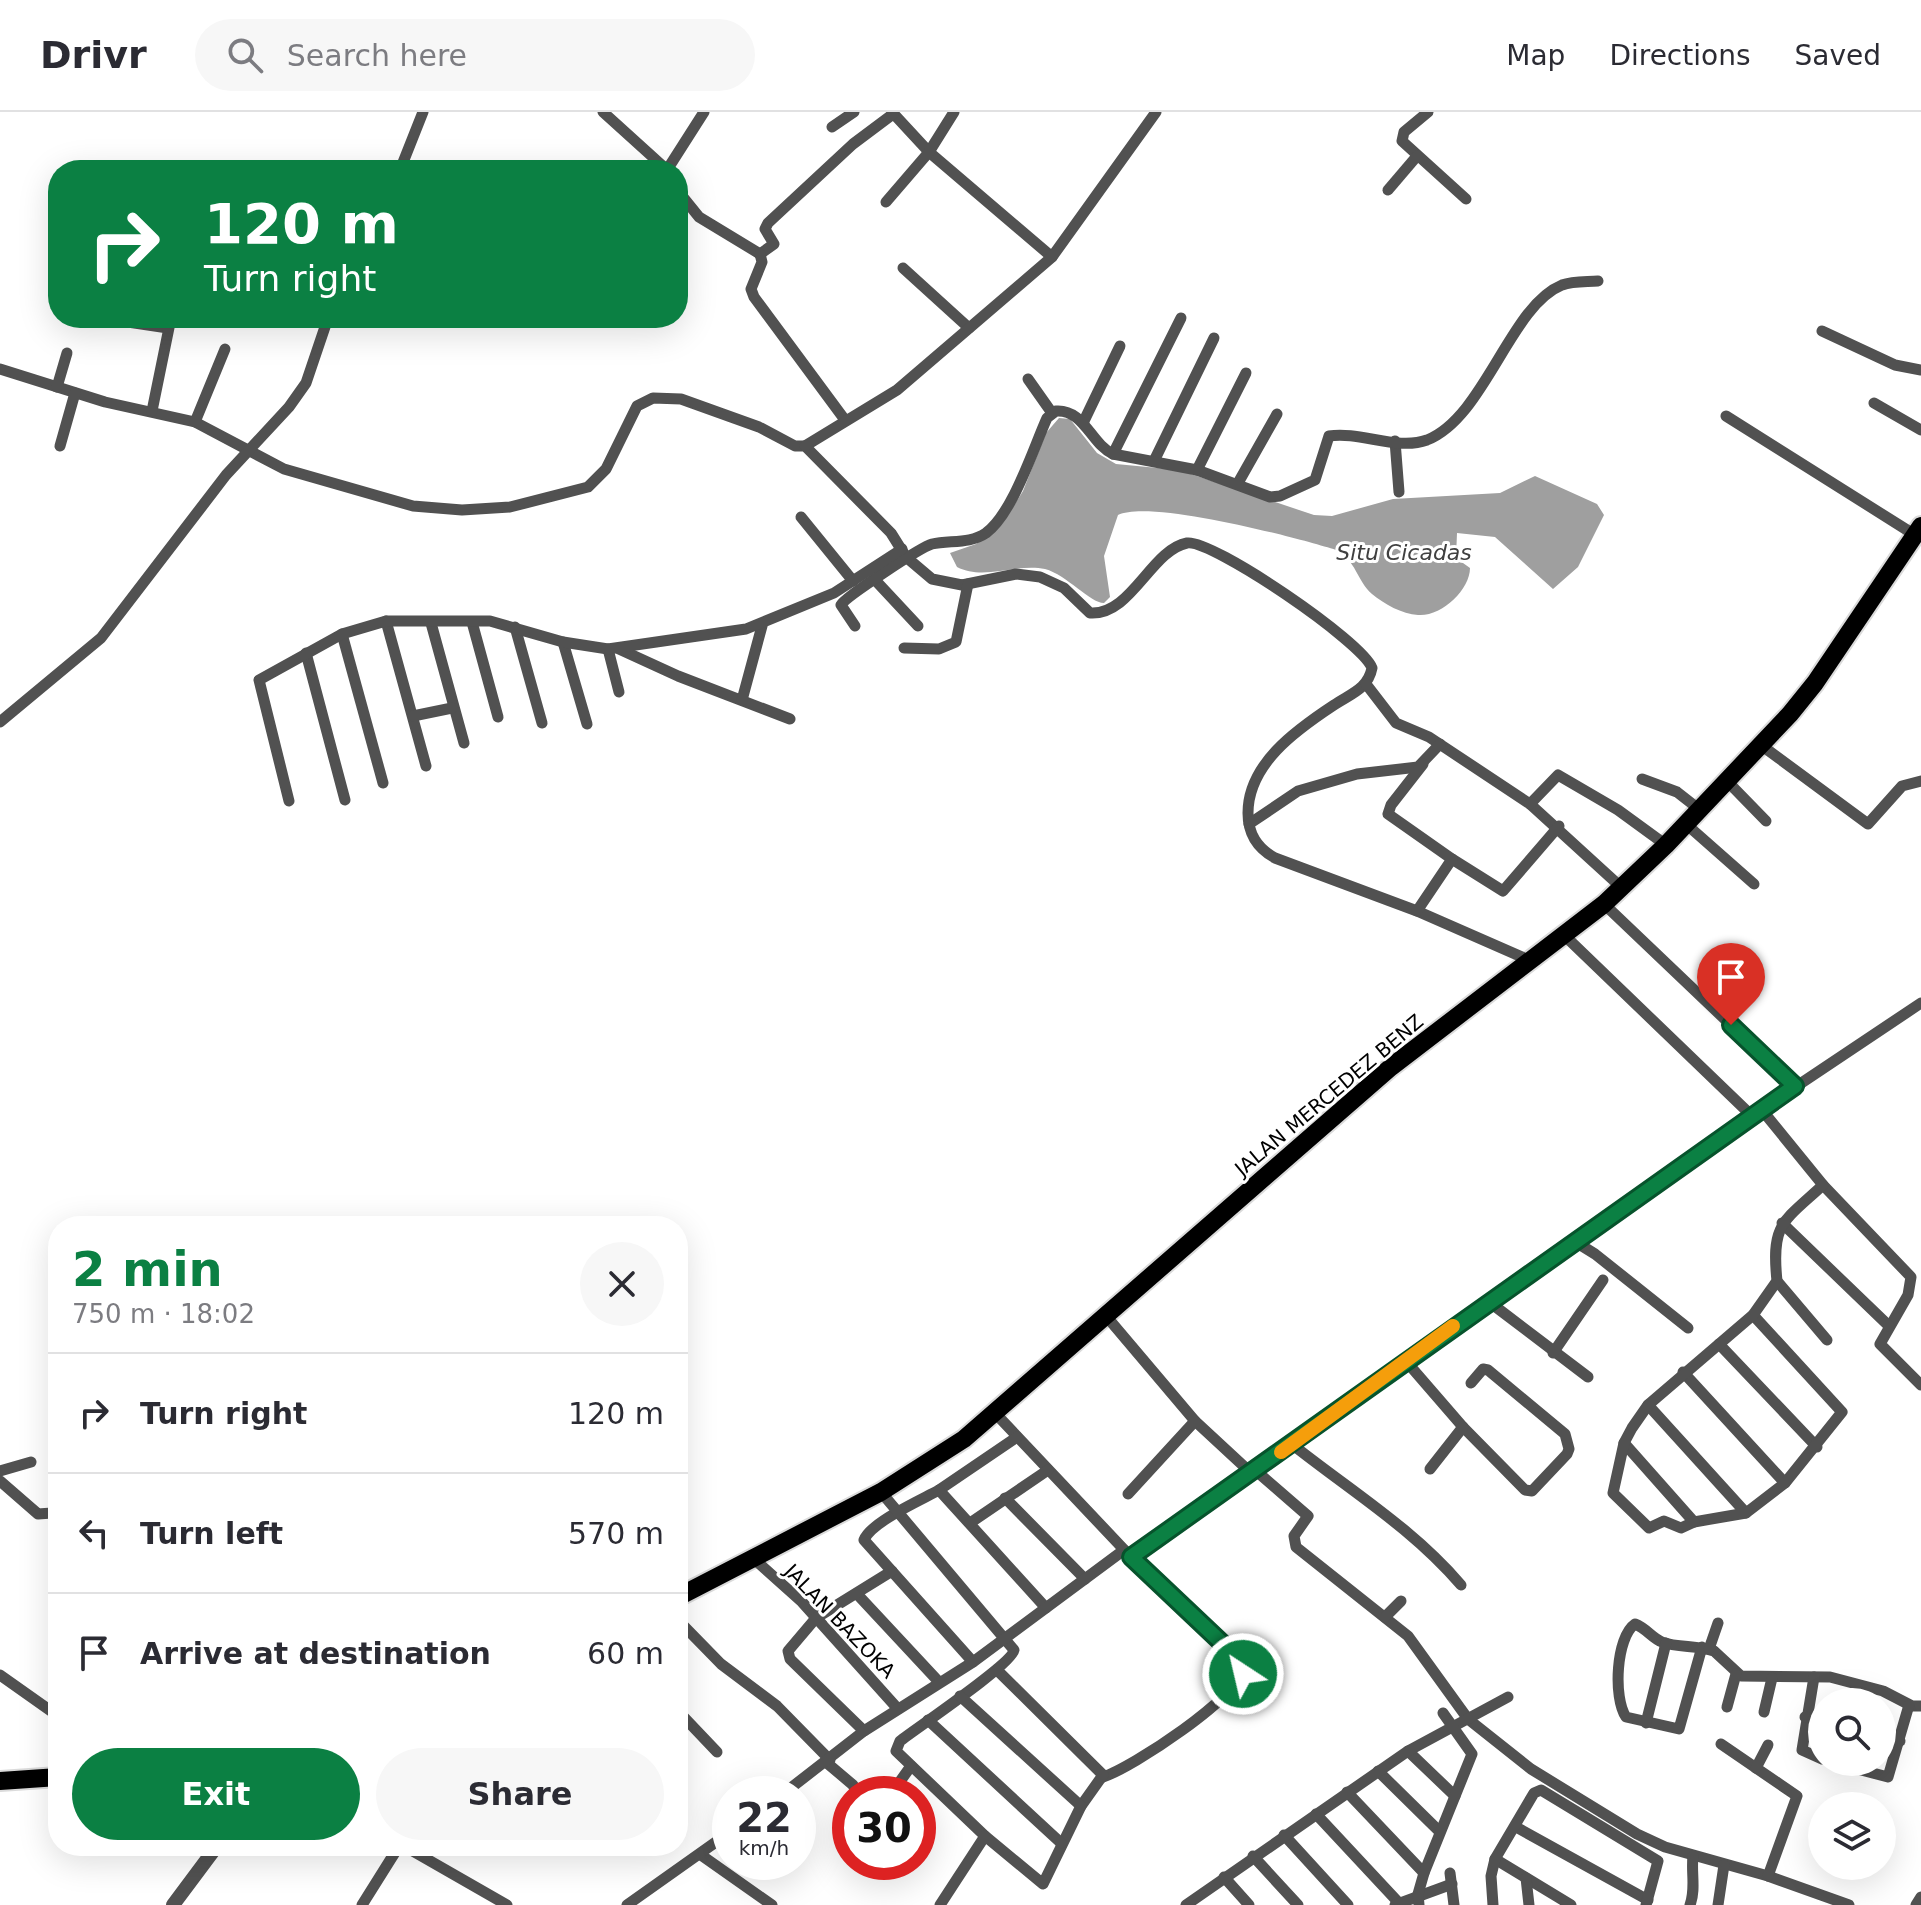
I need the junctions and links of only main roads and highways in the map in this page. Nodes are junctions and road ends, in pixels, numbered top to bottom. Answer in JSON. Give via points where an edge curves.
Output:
{"nodes":[{"id":1,"x":1918,"y":530,"type":"edge"},
{"id":2,"x":688,"y":1592,"type":"edge"},
{"id":3,"x":48,"y":1778,"type":"edge"},
{"id":4,"x":0,"y":1781,"type":"edge"}],
"edges":[{"from":1,"to":2,"type":"main road","name":"JALAN MERCEDEZ BENZ","via":[[1815,683],[1700,810],[1604,904],[1391,1067],[964,1439],[881,1492]]},
{"from":3,"to":4,"type":"main road"}]}
